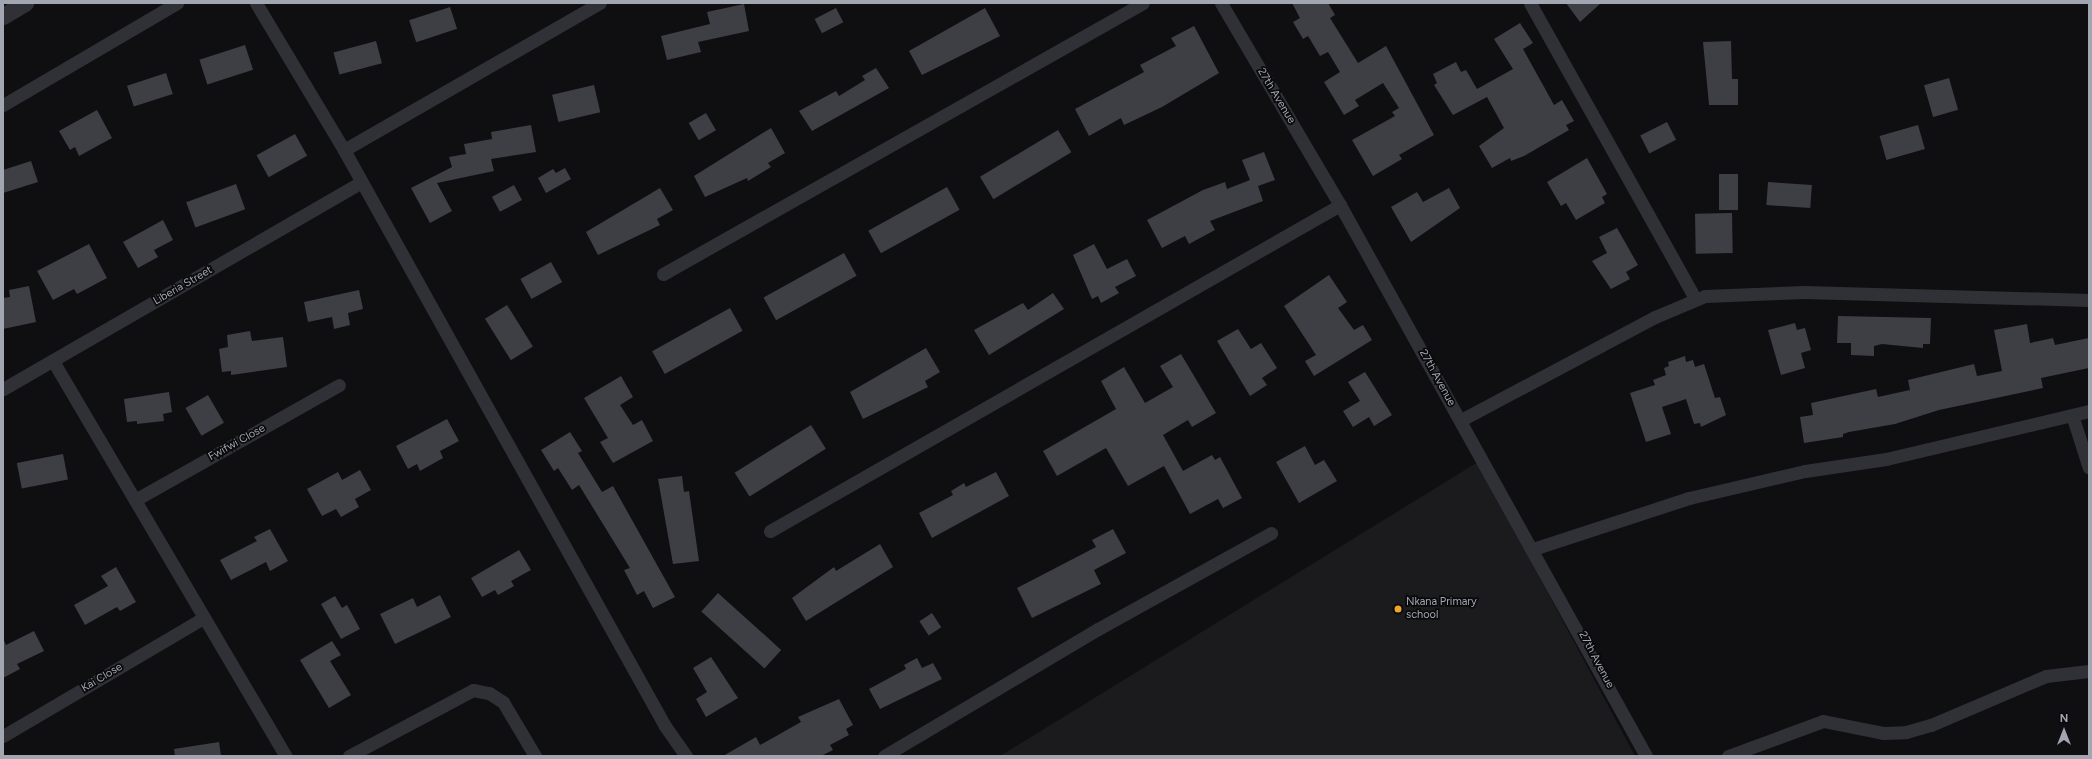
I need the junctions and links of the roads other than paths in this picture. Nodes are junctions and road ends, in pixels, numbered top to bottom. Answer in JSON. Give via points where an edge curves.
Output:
{"nodes":[{"id":1,"x":25,"y":3,"type":"edge"},
{"id":2,"x":177,"y":3,"type":"edge"},
{"id":3,"x":256,"y":3,"type":"edge"},
{"id":4,"x":600,"y":3,"type":"edge"},
{"id":5,"x":1143,"y":3,"type":"edge"},
{"id":6,"x":1221,"y":3,"type":"edge"},
{"id":7,"x":1530,"y":3,"type":"edge"},
{"id":8,"x":3,"y":16,"type":"edge"},
{"id":9,"x":3,"y":105,"type":"edge"},
{"id":10,"x":344,"y":150,"type":"junction"},
{"id":11,"x":362,"y":182,"type":"junction"},
{"id":12,"x":1340,"y":205,"type":"junction"},
{"id":13,"x":663,"y":274,"type":"dead end"},
{"id":14,"x":1695,"y":298,"type":"junction"},
{"id":15,"x":2089,"y":300,"type":"edge"},
{"id":16,"x":53,"y":361,"type":"junction"},
{"id":17,"x":339,"y":385,"type":"dead end"},
{"id":18,"x":3,"y":389,"type":"edge"},
{"id":19,"x":2089,"y":411,"type":"edge"},
{"id":20,"x":2073,"y":418,"type":"junction"},
{"id":21,"x":1460,"y":420,"type":"junction"},
{"id":22,"x":2089,"y":468,"type":"edge"},
{"id":23,"x":135,"y":500,"type":"junction"},
{"id":24,"x":770,"y":531,"type":"dead end"},
{"id":25,"x":1271,"y":533,"type":"dead end"},
{"id":26,"x":1533,"y":549,"type":"junction"},
{"id":27,"x":202,"y":619,"type":"junction"},
{"id":28,"x":2089,"y":671,"type":"edge"},
{"id":29,"x":3,"y":736,"type":"edge"},
{"id":30,"x":286,"y":756,"type":"edge"},
{"id":31,"x":349,"y":756,"type":"edge"},
{"id":32,"x":535,"y":756,"type":"edge"},
{"id":33,"x":686,"y":756,"type":"edge"},
{"id":34,"x":884,"y":756,"type":"edge"},
{"id":35,"x":1646,"y":756,"type":"edge"},
{"id":36,"x":1728,"y":756,"type":"edge"}],
"edges":[{"from":1,"to":8,"type":"street"},
{"from":2,"to":9,"type":"street"},
{"from":3,"to":10,"type":"street"},
{"from":4,"to":10,"type":"street"},
{"from":5,"to":13,"type":"street"},
{"from":6,"to":12,"type":"street","name":"27th Avenue"},
{"from":7,"to":14,"type":"street"},
{"from":10,"to":11,"type":"street"},
{"from":11,"to":16,"type":"street","name":"Liberia Street"},
{"from":11,"to":33,"type":"street","via":[[665,726]]},
{"from":12,"to":21,"type":"street","name":"27th Avenue"},
{"from":12,"to":24,"type":"street"},
{"from":14,"to":15,"type":"street","via":[[1721,294],[1804,292]]},
{"from":14,"to":21,"type":"street"},
{"from":16,"to":18,"type":"street","name":"Liberia Street"},
{"from":16,"to":23,"type":"street"},
{"from":17,"to":23,"type":"street","name":"Fwifwi Close"},
{"from":19,"to":20,"type":"street"},
{"from":20,"to":22,"type":"street"},
{"from":20,"to":26,"type":"street","via":[[2030,422],[1886,459],[1805,471],[1689,498]]},
{"from":21,"to":26,"type":"street","name":"27th Avenue"},
{"from":23,"to":27,"type":"street"},
{"from":25,"to":34,"type":"street","via":[[1084,637]]},
{"from":26,"to":35,"type":"street","name":"27th Avenue"},
{"from":27,"to":29,"type":"street","name":"Kai Close"},
{"from":27,"to":30,"type":"street"},
{"from":28,"to":36,"type":"street","via":[[2046,676],[1931,725],[1906,732],[1883,733],[1823,721]]},
{"from":31,"to":32,"type":"street","via":[[473,690],[489,693],[503,702]]}]}
